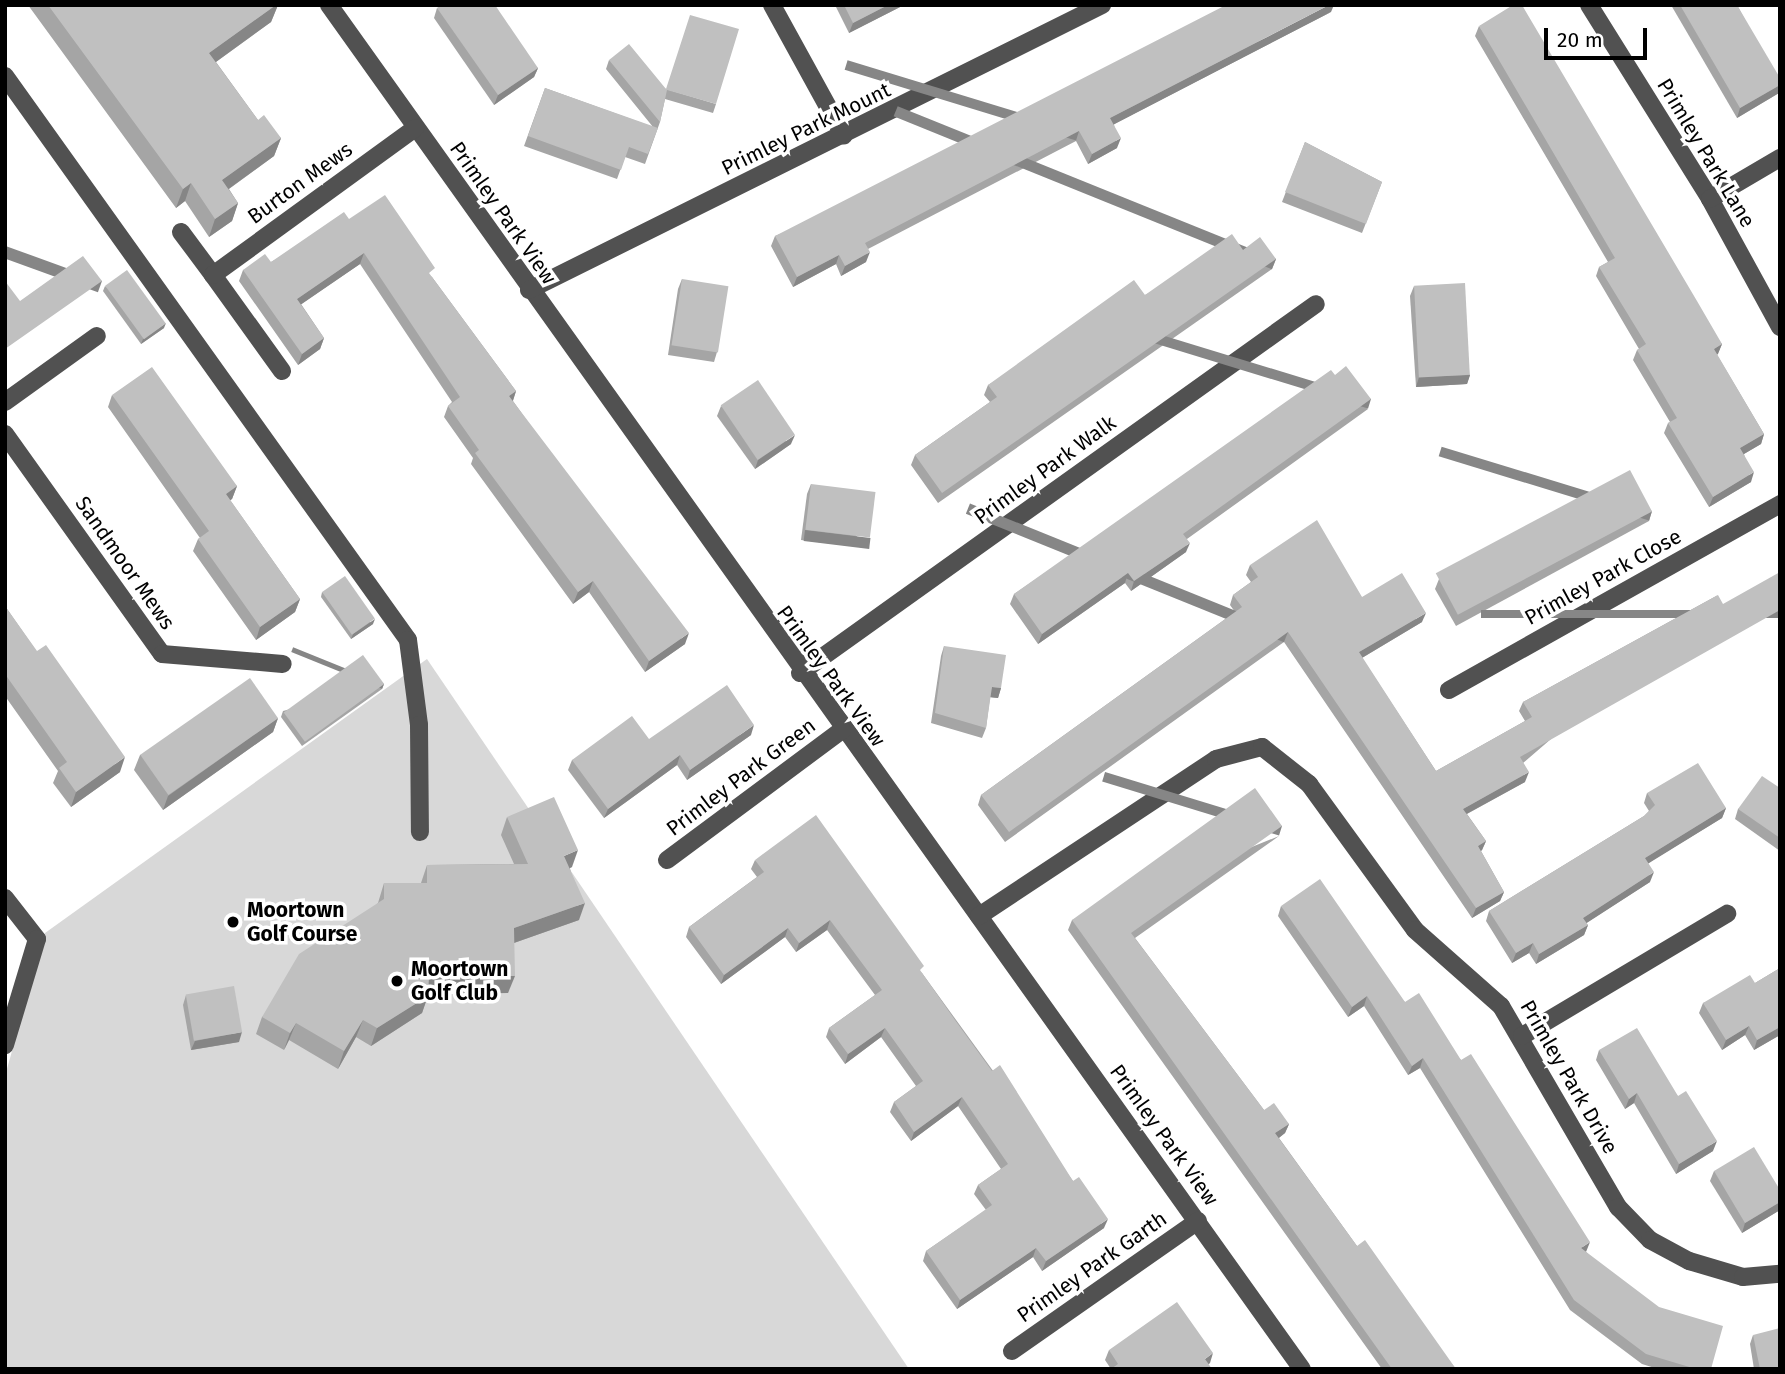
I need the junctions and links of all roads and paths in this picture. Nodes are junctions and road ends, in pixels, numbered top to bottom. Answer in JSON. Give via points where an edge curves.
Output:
{"nodes":[{"id":1,"x":328,"y":5,"type":"edge"},
{"id":2,"x":772,"y":5,"type":"edge"},
{"id":3,"x":1102,"y":5,"type":"edge"},
{"id":4,"x":1589,"y":5,"type":"edge"},
{"id":5,"x":5,"y":76,"type":"edge"},
{"id":6,"x":415,"y":128,"type":"junction"},
{"id":7,"x":844,"y":136,"type":"junction"},
{"id":8,"x":1780,"y":158,"type":"edge"},
{"id":9,"x":1710,"y":199,"type":"junction"},
{"id":10,"x":181,"y":232,"type":"dead end"},
{"id":11,"x":213,"y":275,"type":"junction"},
{"id":12,"x":530,"y":290,"type":"junction"},
{"id":13,"x":1316,"y":304,"type":"dead end"},
{"id":14,"x":1780,"y":327,"type":"edge"},
{"id":15,"x":97,"y":336,"type":"dead end"},
{"id":16,"x":282,"y":371,"type":"dead end"},
{"id":17,"x":5,"y":402,"type":"edge"},
{"id":18,"x":5,"y":434,"type":"edge"},
{"id":19,"x":1780,"y":504,"type":"edge"},
{"id":20,"x":283,"y":664,"type":"dead end"},
{"id":21,"x":800,"y":673,"type":"junction"},
{"id":22,"x":1449,"y":690,"type":"dead end"},
{"id":23,"x":842,"y":730,"type":"junction"},
{"id":24,"x":420,"y":832,"type":"dead end"},
{"id":25,"x":667,"y":860,"type":"dead end"},
{"id":26,"x":5,"y":898,"type":"edge"},
{"id":27,"x":1727,"y":914,"type":"dead end"},
{"id":28,"x":978,"y":916,"type":"junction"},
{"id":29,"x":1522,"y":1036,"type":"junction"},
{"id":30,"x":5,"y":1045,"type":"edge"},
{"id":31,"x":1198,"y":1221,"type":"junction"},
{"id":32,"x":1780,"y":1274,"type":"edge"},
{"id":33,"x":1012,"y":1351,"type":"dead end"},
{"id":34,"x":1302,"y":1369,"type":"edge"}],
"edges":[{"from":1,"to":6,"type":"street","name":"Primley Park View"},
{"from":2,"to":7,"type":"street"},
{"from":3,"to":7,"type":"street","name":"Primley Park Mount"},
{"from":4,"to":9,"type":"street","name":"Primley Park Lane"},
{"from":5,"to":24,"type":"street","via":[[408,640],[419,725]]},
{"from":6,"to":11,"type":"street","name":"Burton Mews"},
{"from":6,"to":12,"type":"street","name":"Primley Park View"},
{"from":7,"to":12,"type":"street","name":"Primley Park Mount"},
{"from":8,"to":9,"type":"street"},
{"from":9,"to":14,"type":"street","name":"Primley Park Lane"},
{"from":10,"to":11,"type":"street"},
{"from":11,"to":16,"type":"street"},
{"from":12,"to":21,"type":"street","name":"Primley Park View"},
{"from":13,"to":21,"type":"street","name":"Primley Park Walk"},
{"from":15,"to":17,"type":"street"},
{"from":18,"to":20,"type":"street","name":"Sandmoor Mews","via":[[162,654]]},
{"from":19,"to":22,"type":"street","name":"Primley Park Close"},
{"from":21,"to":23,"type":"street","name":"Primley Park View"},
{"from":23,"to":25,"type":"street","name":"Primley Park Green"},
{"from":23,"to":28,"type":"street","name":"Primley Park View"},
{"from":26,"to":30,"type":"street","via":[[37,939]]},
{"from":27,"to":29,"type":"street"},
{"from":28,"to":29,"type":"street","name":"Primley Park Drive","via":[[1216,759],[1262,747],[1309,784],[1394,906],[1478,981]]},
{"from":28,"to":31,"type":"street","name":"Primley Park View"},
{"from":29,"to":32,"type":"street","name":"Primley Park Drive","via":[[1618,1207],[1650,1240],[1689,1262],[1743,1277]]},
{"from":31,"to":33,"type":"street","name":"Primley Park Garth"},
{"from":31,"to":34,"type":"street","name":"Primley Park View"}]}
